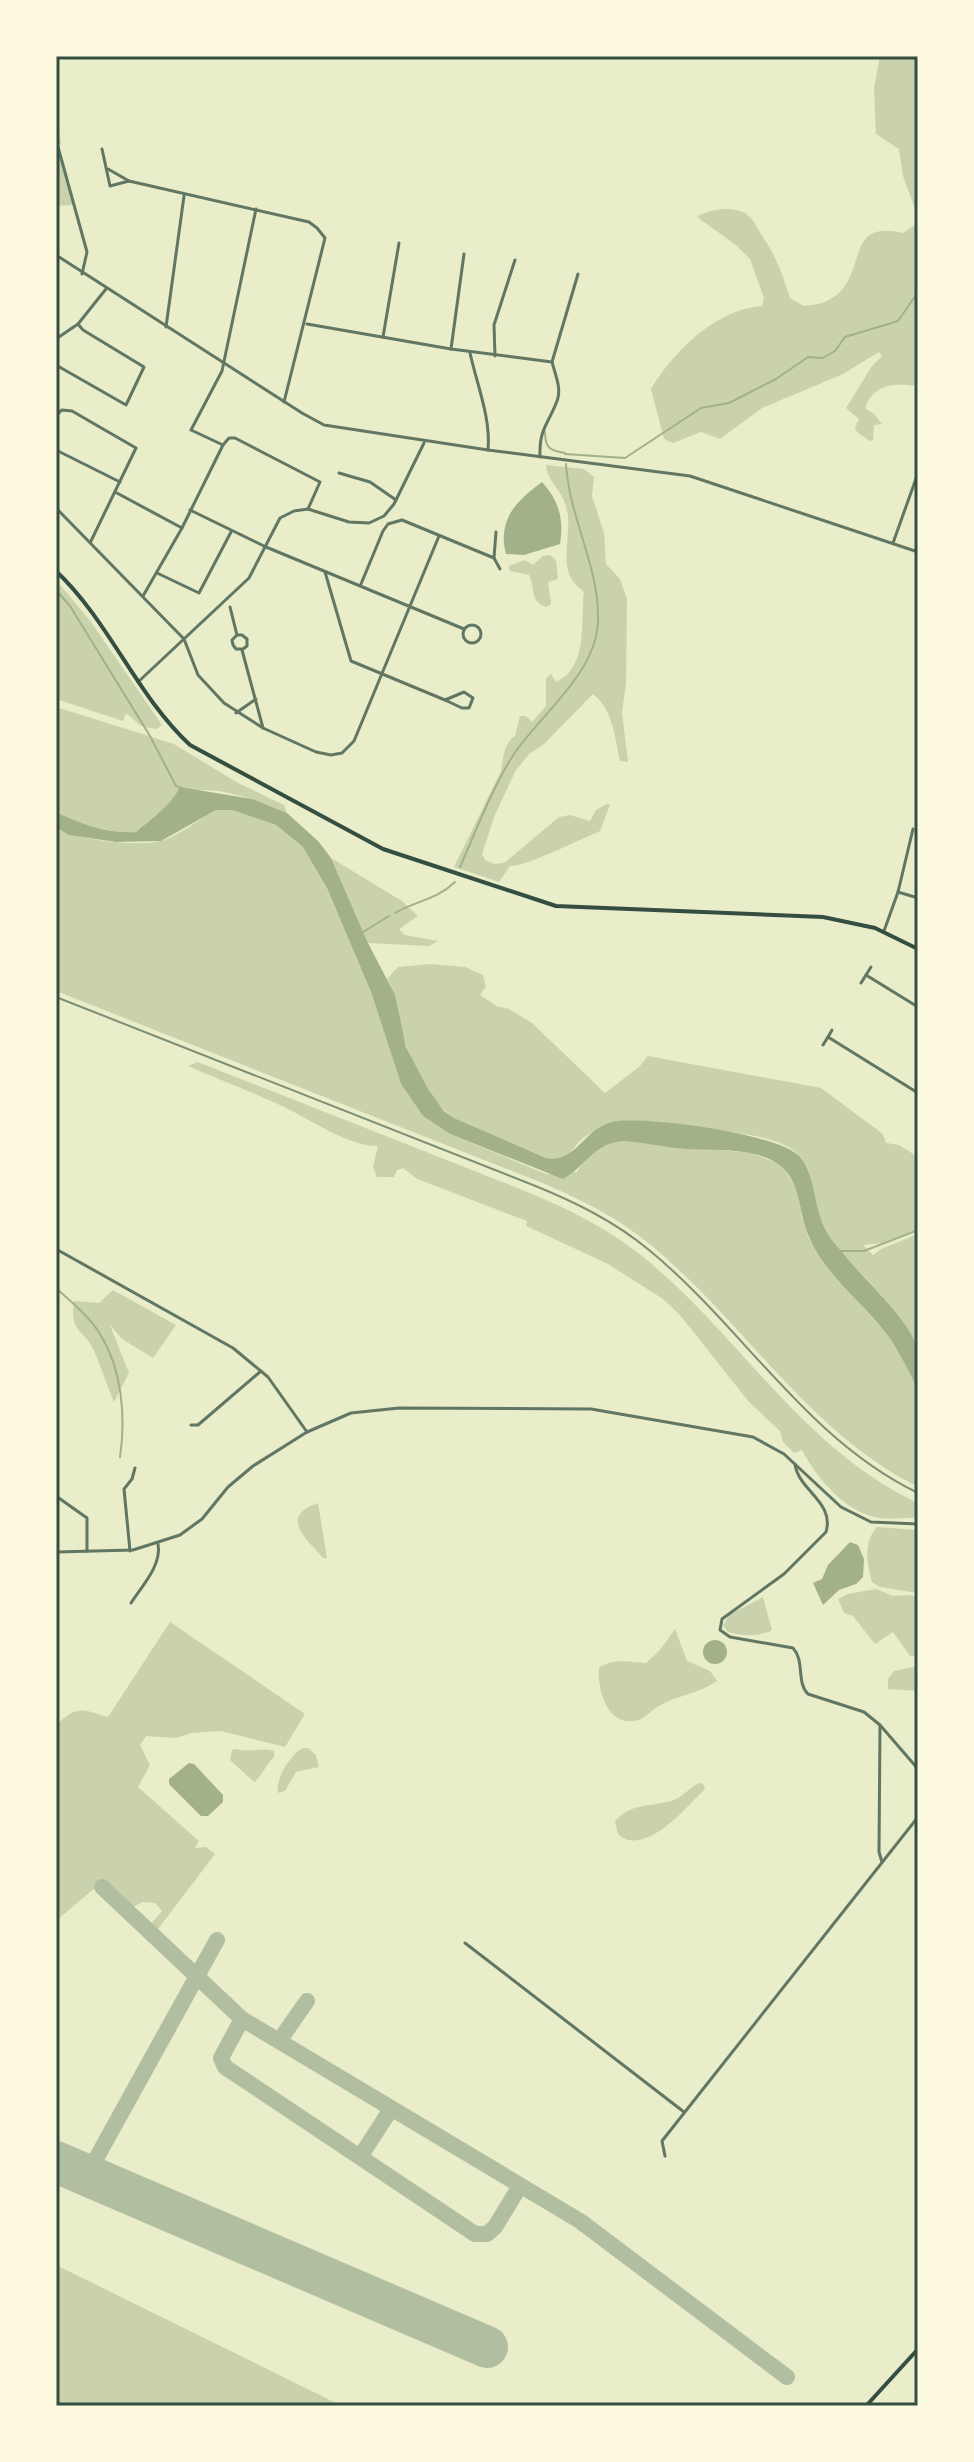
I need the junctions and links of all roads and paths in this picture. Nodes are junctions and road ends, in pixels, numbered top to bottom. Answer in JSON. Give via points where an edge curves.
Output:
{"nodes":[{"id":1,"x":58,"y":147,"type":"edge"},
{"id":2,"x":102,"y":149,"type":"dead end"},
{"id":3,"x":106,"y":168,"type":"junction"},
{"id":4,"x":129,"y":181,"type":"junction"},
{"id":5,"x":185,"y":195,"type":"junction"},
{"id":6,"x":256,"y":209,"type":"junction"},
{"id":7,"x":399,"y":243,"type":"dead end"},
{"id":8,"x":464,"y":254,"type":"dead end"},
{"id":9,"x":56,"y":255,"type":"edge"},
{"id":10,"x":515,"y":260,"type":"dead end"},
{"id":11,"x":82,"y":274,"type":"junction"},
{"id":12,"x":578,"y":274,"type":"dead end"},
{"id":13,"x":106,"y":289,"type":"junction"},
{"id":14,"x":78,"y":324,"type":"junction"},
{"id":15,"x":305,"y":324,"type":"junction"},
{"id":16,"x":166,"y":327,"type":"junction"},
{"id":17,"x":383,"y":337,"type":"junction"},
{"id":18,"x":56,"y":339,"type":"edge"},
{"id":19,"x":451,"y":349,"type":"junction"},
{"id":20,"x":470,"y":352,"type":"junction"},
{"id":21,"x":495,"y":356,"type":"junction"},
{"id":22,"x":552,"y":362,"type":"junction"},
{"id":23,"x":222,"y":363,"type":"junction"},
{"id":24,"x":56,"y":365,"type":"edge"},
{"id":25,"x":284,"y":402,"type":"junction"},
{"id":26,"x":56,"y":415,"type":"edge"},
{"id":27,"x":424,"y":441,"type":"junction"},
{"id":28,"x":223,"y":445,"type":"junction"},
{"id":29,"x":56,"y":450,"type":"edge"},
{"id":30,"x":488,"y":450,"type":"junction"},
{"id":31,"x":540,"y":457,"type":"junction"},
{"id":32,"x":339,"y":473,"type":"dead end"},
{"id":33,"x":918,"y":473,"type":"edge"},
{"id":34,"x":120,"y":482,"type":"junction"},
{"id":35,"x":115,"y":492,"type":"junction"},
{"id":36,"x":396,"y":500,"type":"junction"},
{"id":37,"x":56,"y":508,"type":"edge"},
{"id":38,"x":308,"y":509,"type":"junction"},
{"id":39,"x":190,"y":510,"type":"junction"},
{"id":40,"x":182,"y":528,"type":"junction"},
{"id":41,"x":231,"y":532,"type":"junction"},
{"id":42,"x":496,"y":532,"type":"dead end"},
{"id":43,"x":439,"y":536,"type":"junction"},
{"id":44,"x":91,"y":541,"type":"junction"},
{"id":45,"x":893,"y":543,"type":"junction"},
{"id":46,"x":266,"y":547,"type":"junction"},
{"id":47,"x":918,"y":552,"type":"edge"},
{"id":48,"x":494,"y":558,"type":"junction"},
{"id":49,"x":500,"y":569,"type":"dead end"},
{"id":50,"x":56,"y":571,"type":"edge"},
{"id":51,"x":157,"y":572,"type":"junction"},
{"id":52,"x":325,"y":572,"type":"junction"},
{"id":53,"x":360,"y":585,"type":"junction"},
{"id":54,"x":143,"y":596,"type":"junction"},
{"id":55,"x":410,"y":606,"type":"junction"},
{"id":56,"x":230,"y":607,"type":"dead end"},
{"id":57,"x":464,"y":629,"type":"junction"},
{"id":58,"x":237,"y":635,"type":"junction"},
{"id":59,"x":184,"y":639,"type":"junction"},
{"id":60,"x":242,"y":650,"type":"junction"},
{"id":61,"x":382,"y":673,"type":"junction"},
{"id":62,"x":138,"y":682,"type":"junction"},
{"id":63,"x":256,"y":699,"type":"junction"},
{"id":64,"x":445,"y":700,"type":"junction"},
{"id":65,"x":236,"y":713,"type":"junction"},
{"id":66,"x":263,"y":728,"type":"junction"},
{"id":67,"x":913,"y":829,"type":"dead end"},
{"id":68,"x":911,"y":839,"type":"junction"},
{"id":69,"x":918,"y":840,"type":"edge"},
{"id":70,"x":898,"y":892,"type":"junction"},
{"id":71,"x":918,"y":898,"type":"edge"},
{"id":72,"x":884,"y":931,"type":"junction"},
{"id":73,"x":918,"y":949,"type":"edge"},
{"id":74,"x":871,"y":967,"type":"dead end"},
{"id":75,"x":866,"y":975,"type":"junction"},
{"id":76,"x":861,"y":983,"type":"dead end"},
{"id":77,"x":918,"y":1007,"type":"edge"},
{"id":78,"x":832,"y":1030,"type":"dead end"},
{"id":79,"x":828,"y":1037,"type":"junction"},
{"id":80,"x":823,"y":1045,"type":"dead end"},
{"id":81,"x":918,"y":1093,"type":"edge"},
{"id":82,"x":56,"y":1249,"type":"edge"},
{"id":83,"x":261,"y":1371,"type":"junction"},
{"id":84,"x":191,"y":1425,"type":"dead end"},
{"id":85,"x":307,"y":1432,"type":"junction"},
{"id":86,"x":795,"y":1464,"type":"junction"},
{"id":87,"x":135,"y":1468,"type":"dead end"},
{"id":88,"x":56,"y":1496,"type":"edge"},
{"id":89,"x":918,"y":1524,"type":"edge"},
{"id":90,"x":158,"y":1544,"type":"junction"},
{"id":91,"x":87,"y":1551,"type":"junction"},
{"id":92,"x":130,"y":1551,"type":"junction"},
{"id":93,"x":56,"y":1552,"type":"edge"},
{"id":94,"x":131,"y":1603,"type":"dead end"},
{"id":95,"x":880,"y":1725,"type":"junction"},
{"id":96,"x":918,"y":1769,"type":"edge"},
{"id":97,"x":918,"y":1817,"type":"edge"},
{"id":98,"x":882,"y":1862,"type":"junction"},
{"id":99,"x":465,"y":1943,"type":"dead end"},
{"id":100,"x":685,"y":2112,"type":"junction"},
{"id":101,"x":665,"y":2156,"type":"dead end"},
{"id":102,"x":918,"y":2349,"type":"edge"},
{"id":103,"x":866,"y":2406,"type":"edge"}],
"edges":[{"from":1,"to":11,"type":"street","via":[[87,252]]},
{"from":2,"to":3,"type":"street"},
{"from":3,"to":4,"type":"street"},
{"from":3,"to":4,"type":"street","via":[[110,186]]},
{"from":4,"to":5,"type":"street"},
{"from":5,"to":6,"type":"street"},
{"from":5,"to":16,"type":"street"},
{"from":6,"to":15,"type":"street","via":[[309,222],[325,238]]},
{"from":6,"to":23,"type":"street"},
{"from":7,"to":17,"type":"street"},
{"from":8,"to":19,"type":"street"},
{"from":9,"to":11,"type":"street"},
{"from":10,"to":21,"type":"street","via":[[494,325]]},
{"from":11,"to":13,"type":"street"},
{"from":12,"to":22,"type":"street"},
{"from":13,"to":14,"type":"street"},
{"from":13,"to":16,"type":"street"},
{"from":14,"to":18,"type":"street"},
{"from":14,"to":24,"type":"street","via":[[144,367],[126,405]]},
{"from":15,"to":17,"type":"street"},
{"from":15,"to":25,"type":"street"},
{"from":16,"to":23,"type":"street"},
{"from":17,"to":19,"type":"street"},
{"from":19,"to":20,"type":"street"},
{"from":20,"to":21,"type":"street"},
{"from":20,"to":30,"type":"street","via":[[490,427]]},
{"from":21,"to":22,"type":"street"},
{"from":22,"to":31,"type":"street","via":[[558,399],[542,427]]},
{"from":23,"to":25,"type":"street"},
{"from":23,"to":28,"type":"street","via":[[191,430]]},
{"from":25,"to":27,"type":"street","via":[[334,428]]},
{"from":26,"to":34,"type":"street","via":[[72,411],[136,448]]},
{"from":27,"to":30,"type":"street"},
{"from":27,"to":36,"type":"street"},
{"from":28,"to":38,"type":"street","via":[[235,438],[320,482]]},
{"from":28,"to":39,"type":"street"},
{"from":29,"to":34,"type":"street"},
{"from":30,"to":31,"type":"street"},
{"from":31,"to":45,"type":"street","via":[[690,476]]},
{"from":32,"to":36,"type":"street","via":[[370,482]]},
{"from":33,"to":45,"type":"street"},
{"from":34,"to":35,"type":"street"},
{"from":35,"to":40,"type":"street"},
{"from":35,"to":44,"type":"street"},
{"from":36,"to":38,"type":"street","via":[[384,516],[369,523]]},
{"from":37,"to":44,"type":"street"},
{"from":38,"to":46,"type":"street","via":[[280,518]]},
{"from":39,"to":40,"type":"street"},
{"from":39,"to":41,"type":"street"},
{"from":40,"to":51,"type":"street"},
{"from":41,"to":46,"type":"street"},
{"from":41,"to":51,"type":"street","via":[[199,593]]},
{"from":42,"to":48,"type":"street"},
{"from":43,"to":48,"type":"street"},
{"from":43,"to":53,"type":"street","via":[[402,520],[388,524]]},
{"from":43,"to":55,"type":"street"},
{"from":44,"to":54,"type":"street"},
{"from":45,"to":47,"type":"street"},
{"from":46,"to":52,"type":"street"},
{"from":46,"to":59,"type":"street","via":[[249,578]]},
{"from":48,"to":49,"type":"street"},
{"from":50,"to":62,"type":"main road","via":[[98,620]]},
{"from":51,"to":54,"type":"street"},
{"from":52,"to":53,"type":"street"},
{"from":52,"to":61,"type":"street","via":[[351,661]]},
{"from":53,"to":55,"type":"street"},
{"from":54,"to":59,"type":"street"},
{"from":55,"to":57,"type":"street"},
{"from":55,"to":61,"type":"street"},
{"from":56,"to":58,"type":"street"},
{"from":57,"to":57,"type":"street","via":[[470,643],[482,637],[476,625]]},
{"from":58,"to":60,"type":"street","via":[[233,645]]},
{"from":58,"to":60,"type":"street","via":[[247,639]]},
{"from":59,"to":62,"type":"street"},
{"from":59,"to":65,"type":"street","via":[[198,675]]},
{"from":60,"to":63,"type":"street"},
{"from":61,"to":64,"type":"street"},
{"from":61,"to":66,"type":"street","via":[[354,741],[342,753],[316,752]]},
{"from":62,"to":72,"type":"main road","via":[[168,725],[190,745],[406,858],[556,906],[823,917]]},
{"from":63,"to":65,"type":"street"},
{"from":63,"to":66,"type":"street"},
{"from":64,"to":64,"type":"street","via":[[464,709],[474,701],[467,692]]},
{"from":65,"to":66,"type":"street"},
{"from":67,"to":68,"type":"street"},
{"from":68,"to":69,"type":"street"},
{"from":68,"to":70,"type":"street"},
{"from":70,"to":71,"type":"street"},
{"from":70,"to":72,"type":"street"},
{"from":72,"to":73,"type":"main road"},
{"from":74,"to":75,"type":"street"},
{"from":75,"to":76,"type":"street"},
{"from":75,"to":77,"type":"street"},
{"from":78,"to":79,"type":"street"},
{"from":79,"to":80,"type":"street"},
{"from":79,"to":81,"type":"street"},
{"from":82,"to":83,"type":"street","via":[[233,1348]]},
{"from":83,"to":84,"type":"street","via":[[198,1425]]},
{"from":83,"to":85,"type":"street"},
{"from":85,"to":86,"type":"street","via":[[371,1409],[591,1409],[753,1437]]},
{"from":85,"to":90,"type":"street","via":[[253,1466],[202,1519]]},
{"from":86,"to":89,"type":"street","via":[[841,1507],[871,1522]]},
{"from":86,"to":95,"type":"street","via":[[826,1513],[826,1532],[784,1574],[722,1619],[720,1630],[793,1648],[808,1694],[864,1712]]},
{"from":87,"to":92,"type":"street","via":[[124,1489]]},
{"from":88,"to":91,"type":"street","via":[[87,1518]]},
{"from":90,"to":92,"type":"street"},
{"from":90,"to":94,"type":"street","via":[[156,1562]]},
{"from":91,"to":92,"type":"street"},
{"from":91,"to":93,"type":"street"},
{"from":95,"to":96,"type":"street"},
{"from":95,"to":98,"type":"street"},
{"from":97,"to":98,"type":"street"},
{"from":98,"to":100,"type":"street"},
{"from":99,"to":100,"type":"street"},
{"from":100,"to":101,"type":"street","via":[[662,2141]]},
{"from":102,"to":103,"type":"main road"}]}
